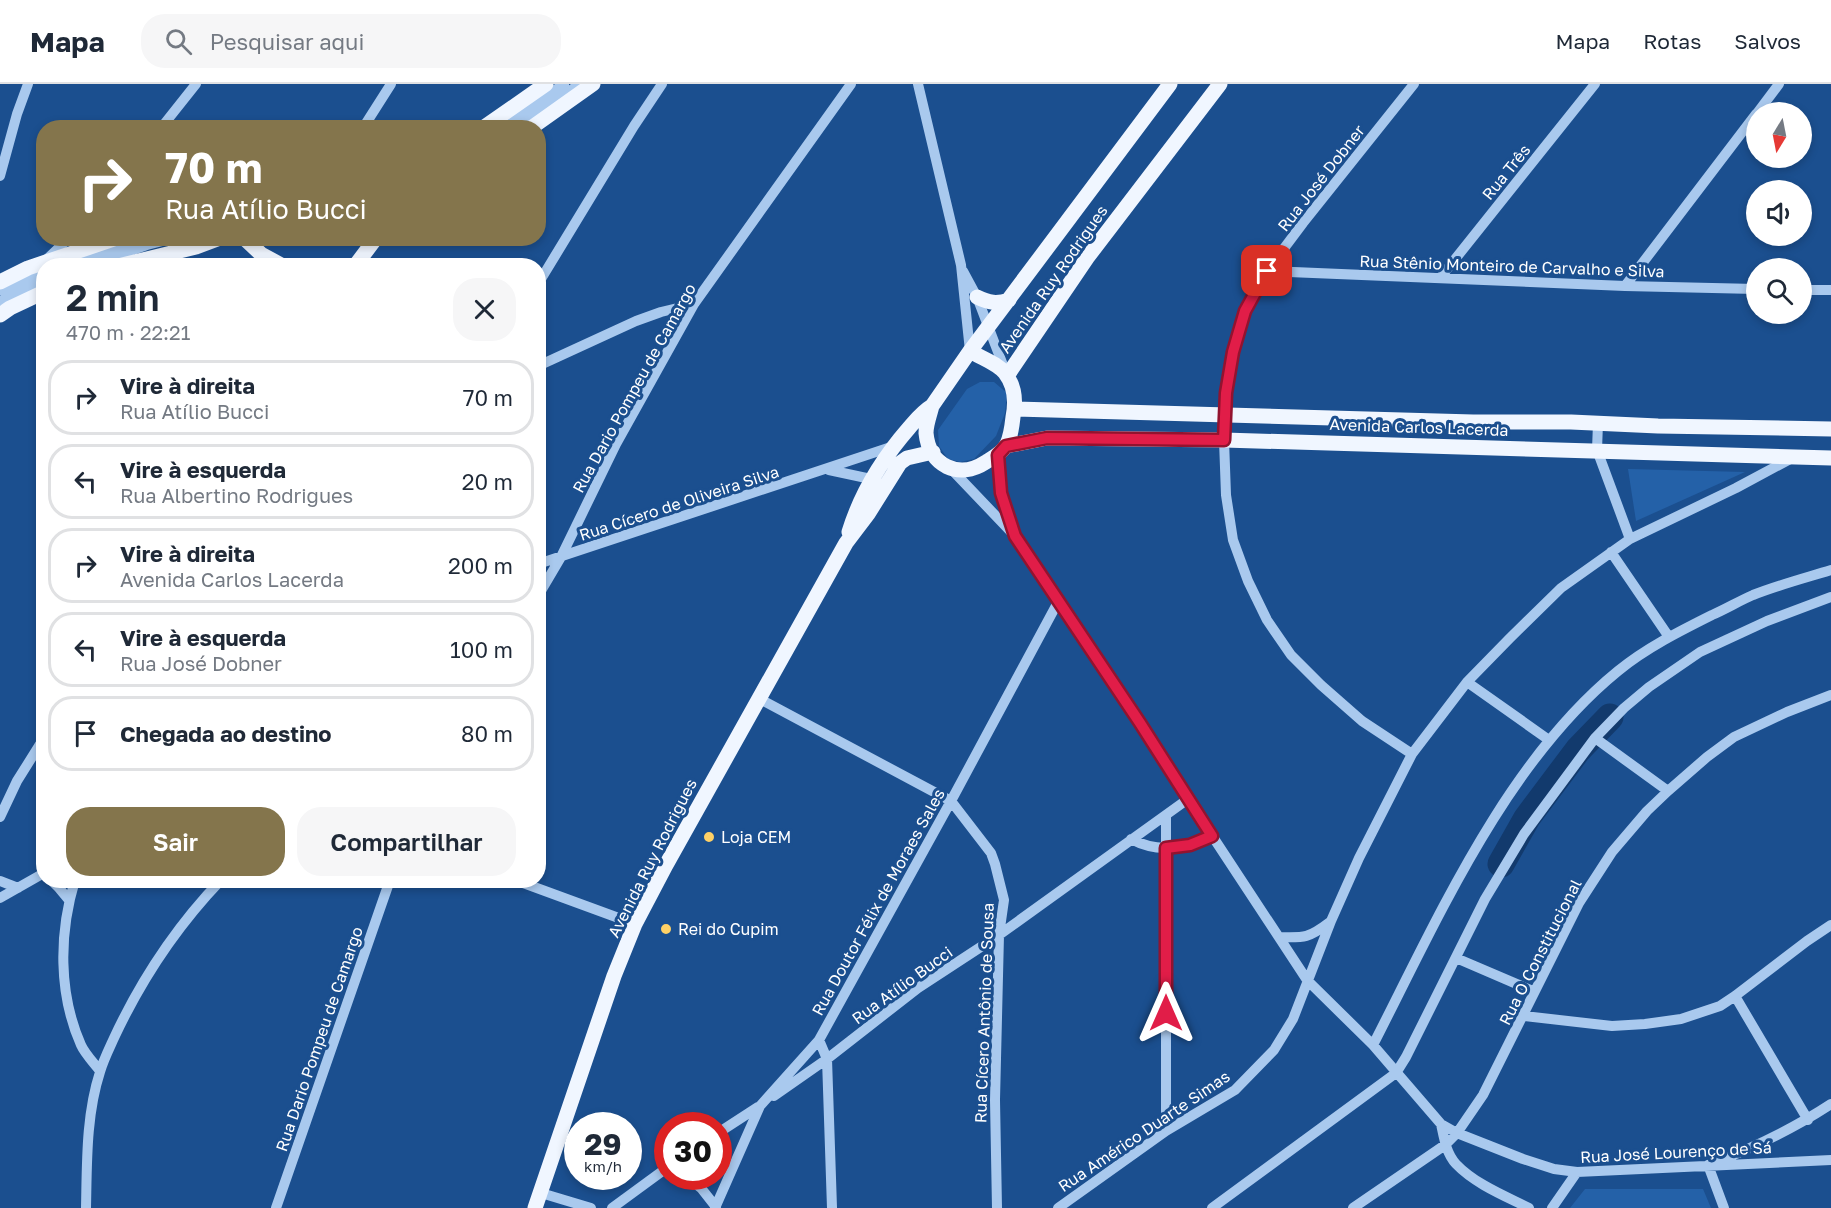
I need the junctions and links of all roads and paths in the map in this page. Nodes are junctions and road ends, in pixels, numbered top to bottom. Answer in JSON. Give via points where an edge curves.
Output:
{"nodes":[{"id":1,"x":28,"y":84,"type":"edge"},
{"id":2,"x":196,"y":84,"type":"edge"},
{"id":3,"x":391,"y":84,"type":"edge"},
{"id":4,"x":546,"y":84,"type":"edge"},
{"id":5,"x":564,"y":84,"type":"edge"},
{"id":6,"x":579,"y":84,"type":"edge"},
{"id":7,"x":593,"y":84,"type":"edge"},
{"id":8,"x":662,"y":84,"type":"edge"},
{"id":9,"x":850,"y":84,"type":"edge"},
{"id":10,"x":918,"y":84,"type":"edge"},
{"id":11,"x":1170,"y":84,"type":"edge"},
{"id":12,"x":1220,"y":84,"type":"edge"},
{"id":13,"x":1414,"y":84,"type":"edge"},
{"id":14,"x":1596,"y":84,"type":"edge"},
{"id":15,"x":1779,"y":84,"type":"edge"},
{"id":16,"x":1765,"y":102,"type":"edge"},
{"id":17,"x":167,"y":120,"type":"edge"},
{"id":18,"x":368,"y":120,"type":"edge"},
{"id":19,"x":494,"y":120,"type":"edge"},
{"id":20,"x":511,"y":120,"type":"edge"},
{"id":21,"x":526,"y":120,"type":"edge"},
{"id":22,"x":542,"y":120,"type":"edge"},
{"id":23,"x":1746,"y":127,"type":"edge"},
{"id":24,"x":0,"y":176,"type":"edge"},
{"id":25,"x":62,"y":246,"type":"edge"},
{"id":26,"x":92,"y":246,"type":"edge"},
{"id":27,"x":121,"y":246,"type":"edge"},
{"id":28,"x":144,"y":246,"type":"edge"},
{"id":29,"x":199,"y":246,"type":"edge"},
{"id":30,"x":252,"y":246,"type":"edge"},
{"id":31,"x":51,"y":258,"type":"edge"},
{"id":32,"x":64,"y":258,"type":"edge"},
{"id":33,"x":79,"y":258,"type":"edge"},
{"id":34,"x":110,"y":258,"type":"edge"},
{"id":35,"x":151,"y":258,"type":"edge"},
{"id":36,"x":268,"y":258,"type":"edge"},
{"id":37,"x":960,"y":265,"type":"junction"},
{"id":38,"x":36,"y":267,"type":"edge"},
{"id":39,"x":36,"y":271,"type":"edge"},
{"id":40,"x":546,"y":271,"type":"edge"},
{"id":41,"x":1267,"y":271,"type":"junction"},
{"id":42,"x":1440,"y":278,"type":"junction"},
{"id":43,"x":0,"y":282,"type":"edge"},
{"id":44,"x":1624,"y":286,"type":"junction"},
{"id":45,"x":36,"y":287,"type":"edge"},
{"id":46,"x":1746,"y":289,"type":"edge"},
{"id":47,"x":0,"y":290,"type":"edge"},
{"id":48,"x":1812,"y":290,"type":"edge"},
{"id":49,"x":1831,"y":290,"type":"edge"},
{"id":50,"x":36,"y":295,"type":"edge"},
{"id":51,"x":977,"y":297,"type":"junction"},
{"id":52,"x":1009,"y":300,"type":"junction"},
{"id":53,"x":694,"y":304,"type":"junction"},
{"id":54,"x":3,"y":308,"type":"edge"},
{"id":55,"x":0,"y":326,"type":"edge"},
{"id":56,"x":989,"y":327,"type":"junction"},
{"id":57,"x":970,"y":351,"type":"junction"},
{"id":58,"x":546,"y":362,"type":"edge"},
{"id":59,"x":1007,"y":376,"type":"junction"},
{"id":60,"x":932,"y":406,"type":"junction"},
{"id":61,"x":1015,"y":409,"type":"junction"},
{"id":62,"x":1226,"y":414,"type":"junction"},
{"id":63,"x":1598,"y":423,"type":"junction"},
{"id":64,"x":1831,"y":429,"type":"edge"},
{"id":65,"x":1224,"y":440,"type":"junction"},
{"id":66,"x":891,"y":447,"type":"junction"},
{"id":67,"x":1002,"y":450,"type":"junction"},
{"id":68,"x":1597,"y":450,"type":"junction"},
{"id":69,"x":933,"y":452,"type":"junction"},
{"id":70,"x":1792,"y":458,"type":"junction"},
{"id":71,"x":1831,"y":458,"type":"edge"},
{"id":72,"x":829,"y":470,"type":"junction"},
{"id":73,"x":953,"y":471,"type":"junction"},
{"id":74,"x":871,"y":479,"type":"junction"},
{"id":75,"x":1015,"y":536,"type":"junction"},
{"id":76,"x":1630,"y":539,"type":"junction"},
{"id":77,"x":846,"y":543,"type":"junction"},
{"id":78,"x":1611,"y":552,"type":"junction"},
{"id":79,"x":561,"y":557,"type":"junction"},
{"id":80,"x":546,"y":562,"type":"edge"},
{"id":81,"x":1831,"y":570,"type":"edge"},
{"id":82,"x":546,"y":582,"type":"edge"},
{"id":83,"x":1831,"y":597,"type":"edge"},
{"id":84,"x":1058,"y":602,"type":"junction"},
{"id":85,"x":1669,"y":637,"type":"junction"},
{"id":86,"x":1467,"y":682,"type":"junction"},
{"id":87,"x":1831,"y":695,"type":"edge"},
{"id":88,"x":758,"y":698,"type":"junction"},
{"id":89,"x":1595,"y":738,"type":"junction"},
{"id":90,"x":1549,"y":740,"type":"junction"},
{"id":91,"x":36,"y":751,"type":"edge"},
{"id":92,"x":1412,"y":754,"type":"junction"},
{"id":93,"x":1668,"y":791,"type":"junction"},
{"id":94,"x":1188,"y":800,"type":"junction"},
{"id":95,"x":951,"y":801,"type":"junction"},
{"id":96,"x":0,"y":817,"type":"edge"},
{"id":97,"x":1166,"y":817,"type":"junction"},
{"id":98,"x":1212,"y":836,"type":"junction"},
{"id":99,"x":1131,"y":839,"type":"junction"},
{"id":100,"x":1166,"y":848,"type":"junction"},
{"id":101,"x":36,"y":880,"type":"edge"},
{"id":102,"x":0,"y":881,"type":"edge"},
{"id":103,"x":18,"y":888,"type":"junction"},
{"id":104,"x":59,"y":888,"type":"edge"},
{"id":105,"x":73,"y":888,"type":"edge"},
{"id":106,"x":213,"y":888,"type":"edge"},
{"id":107,"x":387,"y":888,"type":"edge"},
{"id":108,"x":537,"y":888,"type":"edge"},
{"id":109,"x":0,"y":898,"type":"edge"},
{"id":110,"x":69,"y":900,"type":"junction"},
{"id":111,"x":1331,"y":921,"type":"junction"},
{"id":112,"x":635,"y":924,"type":"junction"},
{"id":113,"x":1831,"y":924,"type":"edge"},
{"id":114,"x":999,"y":935,"type":"junction"},
{"id":115,"x":1279,"y":937,"type":"junction"},
{"id":116,"x":1456,"y":958,"type":"junction"},
{"id":117,"x":1307,"y":980,"type":"junction"},
{"id":118,"x":1533,"y":991,"type":"junction"},
{"id":119,"x":1735,"y":996,"type":"junction"},
{"id":120,"x":1524,"y":1016,"type":"junction"},
{"id":121,"x":819,"y":1040,"type":"junction"},
{"id":122,"x":1373,"y":1045,"type":"junction"},
{"id":123,"x":827,"y":1059,"type":"junction"},
{"id":124,"x":100,"y":1071,"type":"junction"},
{"id":125,"x":1396,"y":1073,"type":"junction"},
{"id":126,"x":1831,"y":1104,"type":"edge"},
{"id":127,"x":760,"y":1106,"type":"junction"},
{"id":128,"x":1808,"y":1120,"type":"junction"},
{"id":129,"x":732,"y":1124,"type":"edge"},
{"id":130,"x":1441,"y":1124,"type":"junction"},
{"id":131,"x":1166,"y":1131,"type":"junction"},
{"id":132,"x":1457,"y":1133,"type":"junction"},
{"id":133,"x":1445,"y":1145,"type":"junction"},
{"id":134,"x":1831,"y":1160,"type":"edge"},
{"id":135,"x":1708,"y":1165,"type":"junction"},
{"id":136,"x":1577,"y":1172,"type":"junction"},
{"id":137,"x":654,"y":1177,"type":"edge"},
{"id":138,"x":702,"y":1190,"type":"edge"},
{"id":139,"x":541,"y":1193,"type":"junction"},
{"id":140,"x":715,"y":1207,"type":"edge"},
{"id":141,"x":86,"y":1208,"type":"edge"},
{"id":142,"x":276,"y":1208,"type":"edge"},
{"id":143,"x":535,"y":1208,"type":"edge"},
{"id":144,"x":591,"y":1208,"type":"edge"},
{"id":145,"x":612,"y":1208,"type":"edge"},
{"id":146,"x":832,"y":1208,"type":"edge"},
{"id":147,"x":997,"y":1208,"type":"edge"},
{"id":148,"x":1058,"y":1208,"type":"edge"},
{"id":149,"x":1212,"y":1208,"type":"edge"},
{"id":150,"x":1353,"y":1208,"type":"edge"},
{"id":151,"x":1529,"y":1208,"type":"edge"},
{"id":152,"x":1552,"y":1208,"type":"edge"},
{"id":153,"x":1724,"y":1208,"type":"edge"}],
"edges":[{"from":1,"to":24,"type":"street"},
{"from":2,"to":17,"type":"street"},
{"from":3,"to":18,"type":"street"},
{"from":4,"to":19,"type":"main road"},
{"from":5,"to":20,"type":"street"},
{"from":6,"to":21,"type":"street"},
{"from":7,"to":22,"type":"main road"},
{"from":8,"to":40,"type":"street"},
{"from":9,"to":53,"type":"street","name":"Rua Dario Pompeu de Camargo"},
{"from":10,"to":37,"type":"street"},
{"from":11,"to":52,"type":"main road","name":"Avenida Ruy Rodrigues"},
{"from":12,"to":59,"type":"main road","name":"Avenida Ruy Rodrigues","via":[[1087,258]]},
{"from":13,"to":41,"type":"street","name":"Rua José Dobner"},
{"from":14,"to":42,"type":"street","name":"Rua Três"},
{"from":15,"to":16,"type":"street"},
{"from":23,"to":44,"type":"street"},
{"from":25,"to":31,"type":"street"},
{"from":26,"to":32,"type":"main road"},
{"from":27,"to":33,"type":"street"},
{"from":28,"to":34,"type":"street"},
{"from":29,"to":35,"type":"main road"},
{"from":30,"to":36,"type":"main road"},
{"from":37,"to":51,"type":"street"},
{"from":37,"to":57,"type":"street"},
{"from":38,"to":43,"type":"main road"},
{"from":39,"to":47,"type":"street"},
{"from":41,"to":42,"type":"street","name":"Rua Stênio Monteiro de Carvalho e Silva"},
{"from":41,"to":62,"type":"street","name":"Rua José Dobner","via":[[1242,320],[1230,366]]},
{"from":42,"to":44,"type":"street","name":"Rua Stênio Monteiro de Carvalho e Silva"},
{"from":44,"to":46,"type":"street","name":"Rua Stênio Monteiro de Carvalho e Silva"},
{"from":45,"to":54,"type":"street"},
{"from":48,"to":49,"type":"street"},
{"from":50,"to":54,"type":"main road"},
{"from":51,"to":52,"type":"main road","via":[[990,303]]},
{"from":51,"to":56,"type":"street"},
{"from":52,"to":56,"type":"main road","name":"Avenida Ruy Rodrigues"},
{"from":53,"to":58,"type":"street","via":[[636,321]]},
{"from":53,"to":79,"type":"street","name":"Rua Dario Pompeu de Camargo","via":[[616,444]]},
{"from":54,"to":55,"type":"street"},
{"from":56,"to":57,"type":"main road","name":"Avenida Ruy Rodrigues"},
{"from":56,"to":59,"type":"street"},
{"from":57,"to":59,"type":"main road"},
{"from":57,"to":60,"type":"main road","name":"Avenida Ruy Rodrigues"},
{"from":59,"to":61,"type":"main road","name":"Avenida Ruy Rodrigues"},
{"from":60,"to":66,"type":"main road","name":"Avenida Ruy Rodrigues"},
{"from":60,"to":69,"type":"main road","via":[[926,430]]},
{"from":61,"to":62,"type":"main road","name":"Avenida Carlos Lacerda"},
{"from":61,"to":67,"type":"main road","name":"Avenida Ruy Rodrigues","via":[[1010,436]]},
{"from":62,"to":63,"type":"main road","name":"Avenida Carlos Lacerda"},
{"from":62,"to":65,"type":"street","name":"Rua José Dobner"},
{"from":63,"to":64,"type":"main road","name":"Avenida Carlos Lacerda"},
{"from":63,"to":68,"type":"street"},
{"from":65,"to":67,"type":"main road","name":"Avenida Carlos Lacerda","via":[[1047,438]]},
{"from":65,"to":68,"type":"main road","name":"Avenida Carlos Lacerda"},
{"from":65,"to":92,"type":"street","name":"Rua José Dobner","via":[[1233,540],[1267,620],[1292,655],[1321,685],[1362,721]]},
{"from":66,"to":72,"type":"street","name":"Rua Cícero de Oliveira Silva"},
{"from":66,"to":74,"type":"main road","name":"Avenida Ruy Rodrigues"},
{"from":67,"to":73,"type":"main road","via":[[971,470]]},
{"from":67,"to":75,"type":"street","via":[[1001,493]]},
{"from":68,"to":70,"type":"main road","name":"Avenida Carlos Lacerda"},
{"from":68,"to":76,"type":"street"},
{"from":69,"to":73,"type":"main road"},
{"from":69,"to":77,"type":"main road","name":"Avenida Ruy Rodrigues","via":[[900,463]]},
{"from":70,"to":71,"type":"main road","name":"Avenida Carlos Lacerda"},
{"from":70,"to":76,"type":"street","name":"Rua Américo Duarte Simas"},
{"from":72,"to":74,"type":"street"},
{"from":72,"to":79,"type":"street","name":"Rua Cícero de Oliveira Silva"},
{"from":73,"to":75,"type":"street"},
{"from":74,"to":77,"type":"main road","name":"Avenida Ruy Rodrigues"},
{"from":75,"to":84,"type":"street"},
{"from":76,"to":78,"type":"street","name":"Rua Américo Duarte Simas"},
{"from":77,"to":88,"type":"main road","name":"Avenida Ruy Rodrigues"},
{"from":78,"to":85,"type":"street"},
{"from":78,"to":86,"type":"street","name":"Rua Américo Duarte Simas","via":[[1562,588]]},
{"from":79,"to":80,"type":"street","name":"Rua Cícero de Oliveira Silva"},
{"from":79,"to":82,"type":"street","name":"Rua Dario Pompeu de Camargo"},
{"from":81,"to":85,"type":"street","via":[[1752,595]]},
{"from":83,"to":89,"type":"street","via":[[1700,652],[1649,687]]},
{"from":84,"to":94,"type":"street"},
{"from":84,"to":95,"type":"street","name":"Rua Doutor Félix de Moraes Sales"},
{"from":85,"to":90,"type":"street","via":[[1619,670]]},
{"from":86,"to":90,"type":"street"},
{"from":86,"to":92,"type":"street","name":"Rua Américo Duarte Simas"},
{"from":87,"to":93,"type":"street","name":"Rua O Constitucional","via":[[1734,737]]},
{"from":88,"to":95,"type":"street","name":"Rua Cícero Antônio de Sousa"},
{"from":88,"to":112,"type":"main road","name":"Avenida Ruy Rodrigues"},
{"from":89,"to":93,"type":"street"},
{"from":89,"to":116,"type":"street","via":[[1524,834]]},
{"from":90,"to":122,"type":"street","via":[[1457,882]]},
{"from":91,"to":96,"type":"street"},
{"from":92,"to":111,"type":"street","name":"Rua Américo Duarte Simas"},
{"from":93,"to":118,"type":"street","name":"Rua O Constitucional","via":[[1612,852],[1579,903]]},
{"from":94,"to":97,"type":"street","name":"Rua Atílio Bucci"},
{"from":94,"to":98,"type":"street"},
{"from":95,"to":114,"type":"street","name":"Rua Cícero Antônio de Sousa","via":[[986,844],[995,864],[1004,900]]},
{"from":95,"to":121,"type":"street","name":"Rua Doutor Félix de Moraes Sales"},
{"from":97,"to":99,"type":"street","name":"Rua Atílio Bucci"},
{"from":97,"to":100,"type":"street"},
{"from":98,"to":100,"type":"street","via":[[1190,845]]},
{"from":98,"to":115,"type":"street"},
{"from":99,"to":100,"type":"street","via":[[1144,846]]},
{"from":99,"to":114,"type":"street","name":"Rua Atílio Bucci"},
{"from":100,"to":131,"type":"street"},
{"from":101,"to":103,"type":"street"},
{"from":102,"to":103,"type":"street"},
{"from":103,"to":109,"type":"street"},
{"from":104,"to":110,"type":"street"},
{"from":105,"to":110,"type":"street"},
{"from":106,"to":124,"type":"street","via":[[166,946],[145,979]]},
{"from":107,"to":142,"type":"street","name":"Rua Dario Pompeu de Camargo"},
{"from":108,"to":112,"type":"street"},
{"from":110,"to":124,"type":"street","via":[[63,931],[69,1012],[82,1047]]},
{"from":111,"to":115,"type":"street","via":[[1314,934]]},
{"from":111,"to":117,"type":"street","name":"Rua Américo Duarte Simas"},
{"from":112,"to":139,"type":"main road","name":"Avenida Ruy Rodrigues"},
{"from":113,"to":119,"type":"street"},
{"from":114,"to":123,"type":"street","name":"Rua Atílio Bucci","via":[[918,988]]},
{"from":114,"to":147,"type":"street","name":"Rua Cícero Antônio de Sousa","via":[[994,1100]]},
{"from":115,"to":117,"type":"street"},
{"from":116,"to":118,"type":"street"},
{"from":116,"to":125,"type":"street"},
{"from":117,"to":122,"type":"street"},
{"from":117,"to":131,"type":"street","name":"Rua Américo Duarte Simas","via":[[1293,1019],[1261,1064],[1234,1090]]},
{"from":118,"to":120,"type":"street","name":"Rua O Constitucional"},
{"from":119,"to":120,"type":"street","via":[[1720,1006],[1681,1019],[1645,1024],[1612,1026]]},
{"from":119,"to":128,"type":"street"},
{"from":120,"to":132,"type":"street","name":"Rua O Constitucional","via":[[1483,1095]]},
{"from":121,"to":123,"type":"street"},
{"from":121,"to":127,"type":"street","name":"Rua Doutor Félix de Moraes Sales"},
{"from":122,"to":125,"type":"street"},
{"from":123,"to":127,"type":"street","name":"Rua Atílio Bucci"},
{"from":123,"to":146,"type":"street"},
{"from":124,"to":141,"type":"street","via":[[90,1120]]},
{"from":125,"to":130,"type":"street"},
{"from":125,"to":149,"type":"street"},
{"from":126,"to":128,"type":"street"},
{"from":127,"to":129,"type":"street","name":"Rua Atílio Bucci"},
{"from":127,"to":140,"type":"street","name":"Rua Doutor Félix de Moraes Sales"},
{"from":128,"to":135,"type":"street"},
{"from":130,"to":132,"type":"street","name":"Rua José Lourenço de Sá"},
{"from":130,"to":133,"type":"street"},
{"from":131,"to":148,"type":"street","name":"Rua Américo Duarte Simas"},
{"from":132,"to":133,"type":"street","name":"Rua O Constitucional"},
{"from":132,"to":136,"type":"street","name":"Rua José Lourenço de Sá","via":[[1538,1164]]},
{"from":133,"to":150,"type":"street","name":"Rua O Constitucional"},
{"from":133,"to":151,"type":"street","via":[[1455,1163],[1480,1183]]},
{"from":134,"to":135,"type":"street","name":"Rua José Lourenço de Sá"},
{"from":135,"to":136,"type":"street","name":"Rua José Lourenço de Sá"},
{"from":135,"to":153,"type":"street"},
{"from":136,"to":152,"type":"street"},
{"from":137,"to":145,"type":"street"},
{"from":138,"to":140,"type":"street"},
{"from":139,"to":143,"type":"main road","name":"Avenida Ruy Rodrigues"},
{"from":139,"to":144,"type":"street"}]}
